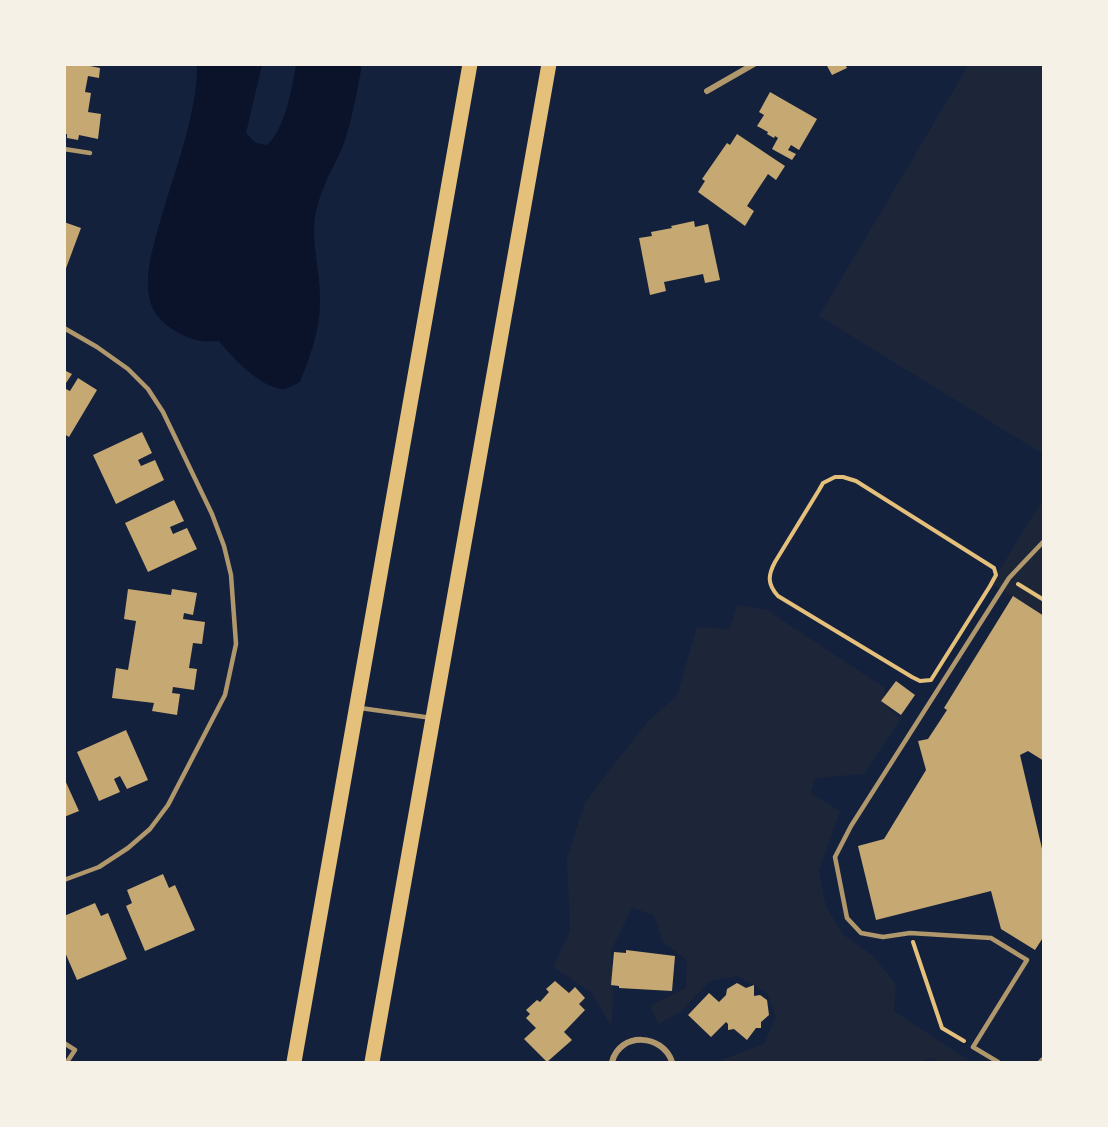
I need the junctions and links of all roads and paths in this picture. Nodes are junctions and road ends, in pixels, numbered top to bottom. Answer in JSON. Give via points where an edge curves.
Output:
{"nodes":[{"id":1,"x":470,"y":64,"type":"edge"},
{"id":2,"x":549,"y":64,"type":"edge"},
{"id":3,"x":754,"y":64,"type":"edge"},
{"id":4,"x":707,"y":91,"type":"dead end"},
{"id":5,"x":64,"y":149,"type":"edge"},
{"id":6,"x":90,"y":153,"type":"dead end"},
{"id":7,"x":64,"y":328,"type":"edge"},
{"id":8,"x":1044,"y":541,"type":"edge"},
{"id":9,"x":986,"y":561,"type":"joint"},
{"id":10,"x":357,"y":707,"type":"junction"},
{"id":11,"x":434,"y":718,"type":"junction"},
{"id":12,"x":64,"y":880,"type":"edge"},
{"id":13,"x":910,"y":933,"type":"junction"},
{"id":14,"x":64,"y":1043,"type":"edge"},
{"id":15,"x":973,"y":1047,"type":"junction"},
{"id":16,"x":1044,"y":1059,"type":"edge"},
{"id":17,"x":67,"y":1062,"type":"edge"},
{"id":18,"x":294,"y":1062,"type":"edge"},
{"id":19,"x":372,"y":1062,"type":"edge"},
{"id":20,"x":612,"y":1062,"type":"edge"},
{"id":21,"x":672,"y":1062,"type":"edge"},
{"id":22,"x":998,"y":1062,"type":"edge"},
{"id":23,"x":1041,"y":1062,"type":"edge"}],
"edges":[{"from":1,"to":10,"type":"highway"},
{"from":2,"to":11,"type":"highway"},
{"from":3,"to":4,"type":"street"},
{"from":5,"to":6,"type":"lane"},
{"from":7,"to":12,"type":"lane","via":[[128,369],[164,412],[224,546],[231,576],[236,644],[225,695],[168,805],[150,829],[128,848],[99,867]]},
{"from":8,"to":13,"type":"lane","via":[[1009,578],[835,857],[847,918],[861,933],[883,937]]},
{"from":9,"to":9,"type":"path","via":[[994,568],[994,578],[936,674],[926,682],[912,678],[778,596],[769,580],[775,562],[823,483],[835,477],[856,481]]},
{"from":10,"to":11,"type":"lane"},
{"from":10,"to":18,"type":"highway"},
{"from":11,"to":19,"type":"highway"},
{"from":13,"to":15,"type":"path","via":[[942,1028]]},
{"from":13,"to":15,"type":"lane","via":[[992,938],[1027,960]]},
{"from":14,"to":17,"type":"lane","via":[[75,1050]]},
{"from":15,"to":22,"type":"lane"},
{"from":16,"to":23,"type":"street"},
{"from":20,"to":21,"type":"street","via":[[628,1042],[639,1039],[659,1044]]}]}
